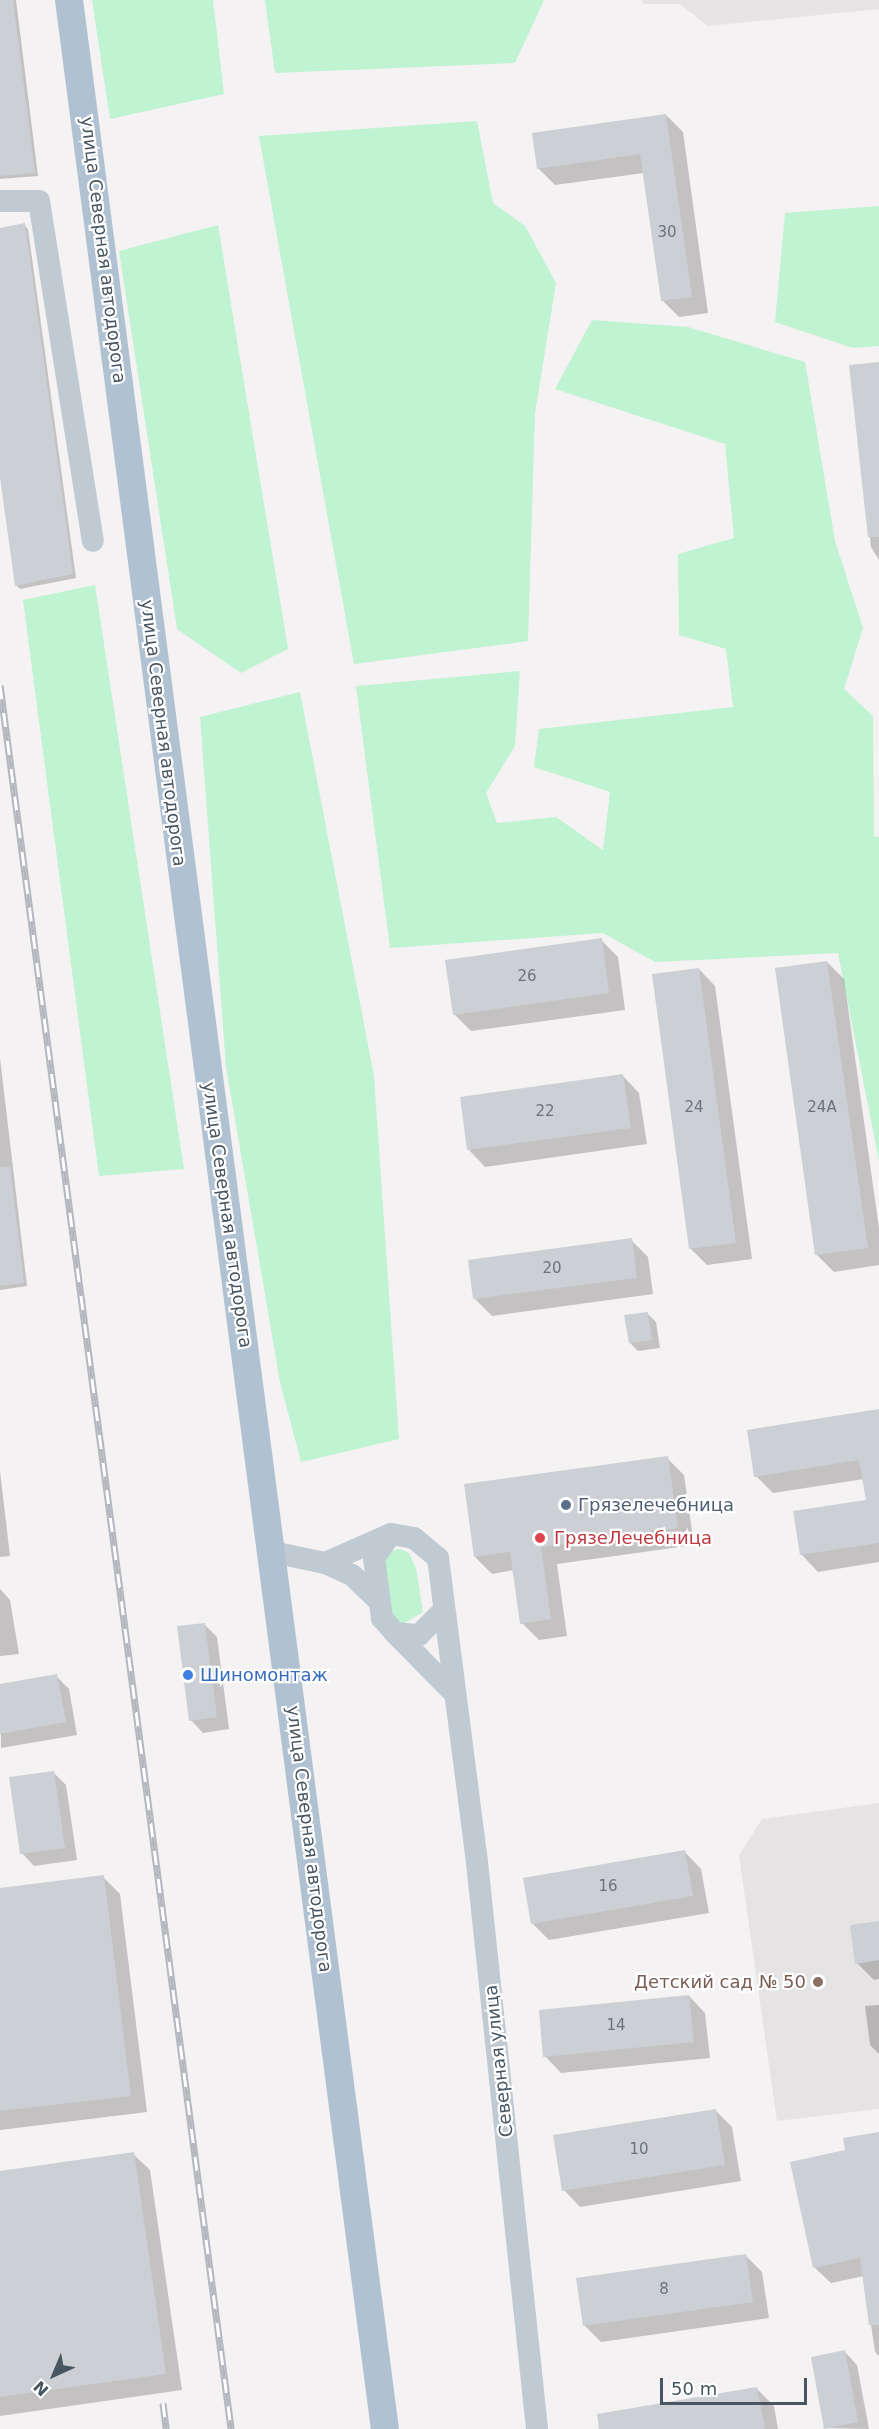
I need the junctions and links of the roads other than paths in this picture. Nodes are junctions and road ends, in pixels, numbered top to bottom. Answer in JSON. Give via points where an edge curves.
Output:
{"nodes":[{"id":1,"x":69,"y":0,"type":"edge"},
{"id":2,"x":0,"y":201,"type":"edge"},
{"id":3,"x":93,"y":541,"type":"dead end"},
{"id":4,"x":391,"y":1534,"type":"junction"},
{"id":5,"x":272,"y":1552,"type":"junction"},
{"id":6,"x":325,"y":1563,"type":"junction"},
{"id":7,"x":377,"y":1599,"type":"junction"},
{"id":8,"x":443,"y":1611,"type":"junction"},
{"id":9,"x":395,"y":1633,"type":"junction"},
{"id":10,"x":454,"y":1693,"type":"junction"},
{"id":11,"x":385,"y":2429,"type":"edge"},
{"id":12,"x":537,"y":2429,"type":"edge"}],
"edges":[{"from":1,"to":5,"type":"main road","name":"улица Северная автодорога","via":[[93,161],[156,690]]},
{"from":2,"to":3,"type":"street","via":[[39,201]]},
{"from":4,"to":6,"type":"street"},
{"from":4,"to":7,"type":"street","via":[[374,1558]]},
{"from":4,"to":8,"type":"street","via":[[414,1538],[438,1558]]},
{"from":5,"to":6,"type":"street"},
{"from":5,"to":11,"type":"main road","name":"улица Северная автодорога"},
{"from":6,"to":7,"type":"street","via":[[352,1575]]},
{"from":7,"to":9,"type":"street","via":[[381,1618]]},
{"from":8,"to":9,"type":"street","via":[[419,1635]]},
{"from":8,"to":10,"type":"street","name":"Северная улица"},
{"from":9,"to":10,"type":"street"},
{"from":10,"to":12,"type":"street","name":"Северная улица","via":[[478,1864]]}]}
